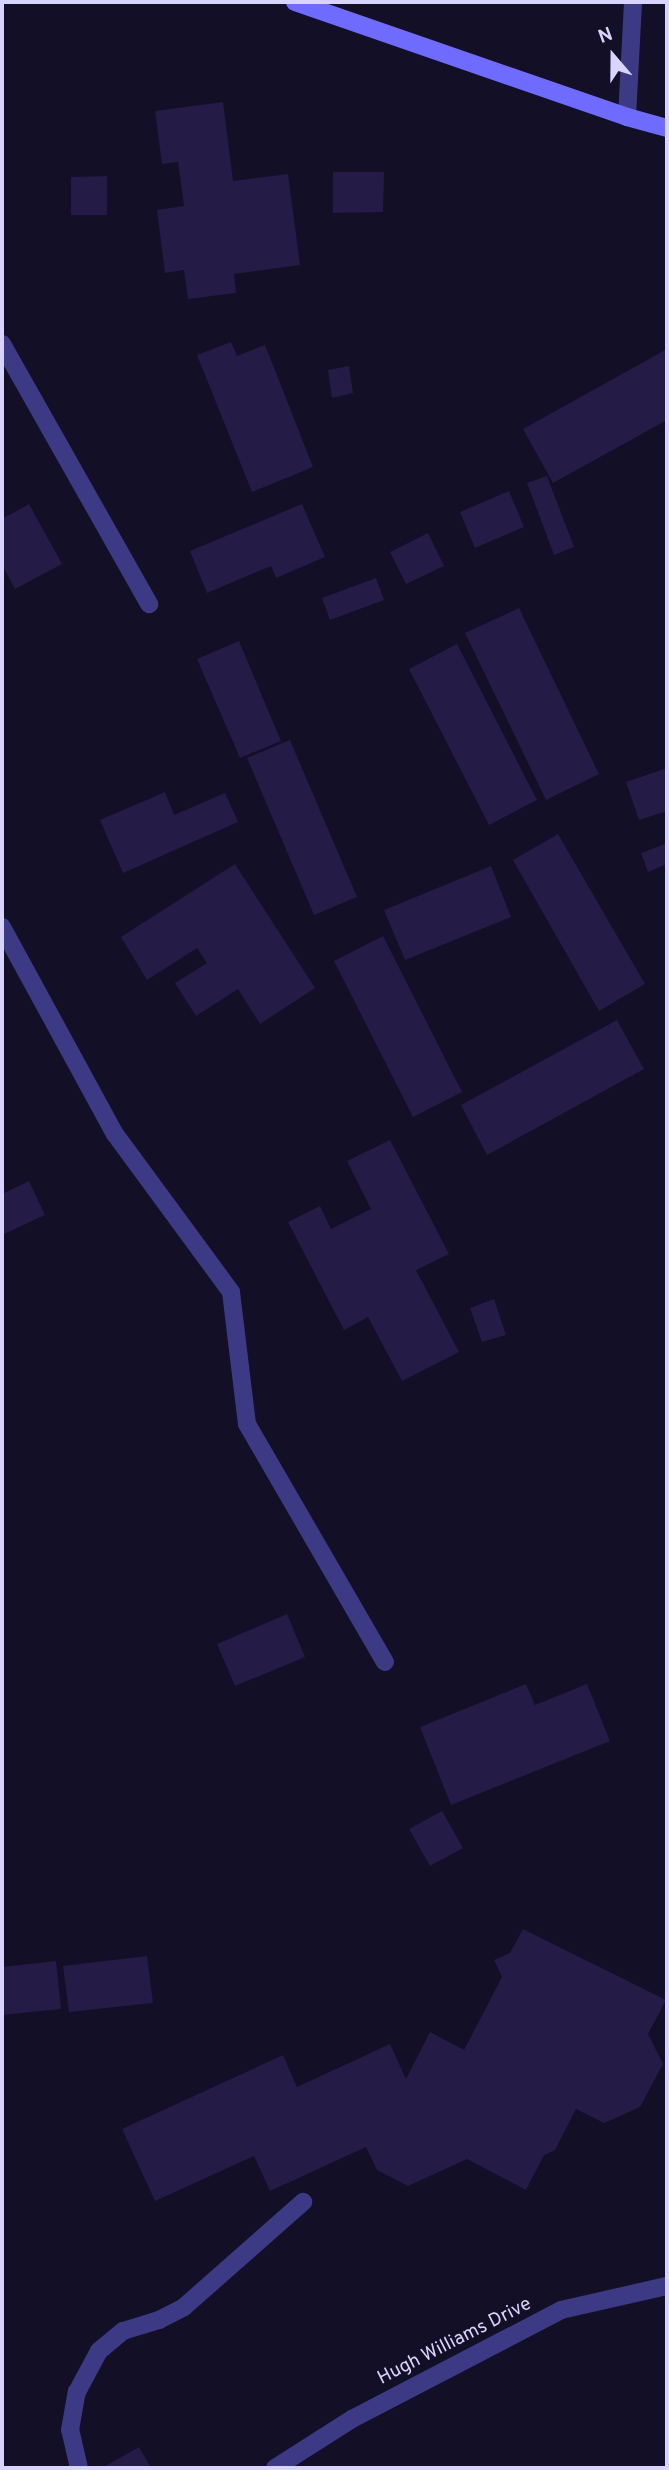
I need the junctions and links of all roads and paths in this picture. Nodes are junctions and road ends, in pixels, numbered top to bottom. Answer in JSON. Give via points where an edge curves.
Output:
{"nodes":[{"id":1,"x":295,"y":2,"type":"edge"},
{"id":2,"x":634,"y":2,"type":"edge"},
{"id":3,"x":627,"y":117,"type":"junction"},
{"id":4,"x":667,"y":128,"type":"edge"},
{"id":5,"x":2,"y":344,"type":"edge"},
{"id":6,"x":149,"y":604,"type":"dead end"},
{"id":7,"x":2,"y":927,"type":"edge"},
{"id":8,"x":384,"y":1662,"type":"dead end"},
{"id":9,"x":303,"y":2202,"type":"dead end"},
{"id":10,"x":667,"y":2286,"type":"edge"},
{"id":11,"x":79,"y":2468,"type":"edge"},
{"id":12,"x":275,"y":2468,"type":"edge"}],
"edges":[{"from":1,"to":3,"type":"street"},
{"from":2,"to":3,"type":"street"},
{"from":3,"to":4,"type":"street"},
{"from":5,"to":6,"type":"street"},
{"from":7,"to":8,"type":"street","via":[[115,1134],[231,1292],[247,1424]]},
{"from":9,"to":11,"type":"street","via":[[184,2307],[124,2331],[99,2351],[77,2392],[70,2430]]},
{"from":10,"to":12,"type":"street","name":"Hugh Williams Drive","via":[[561,2310],[352,2419]]}]}
